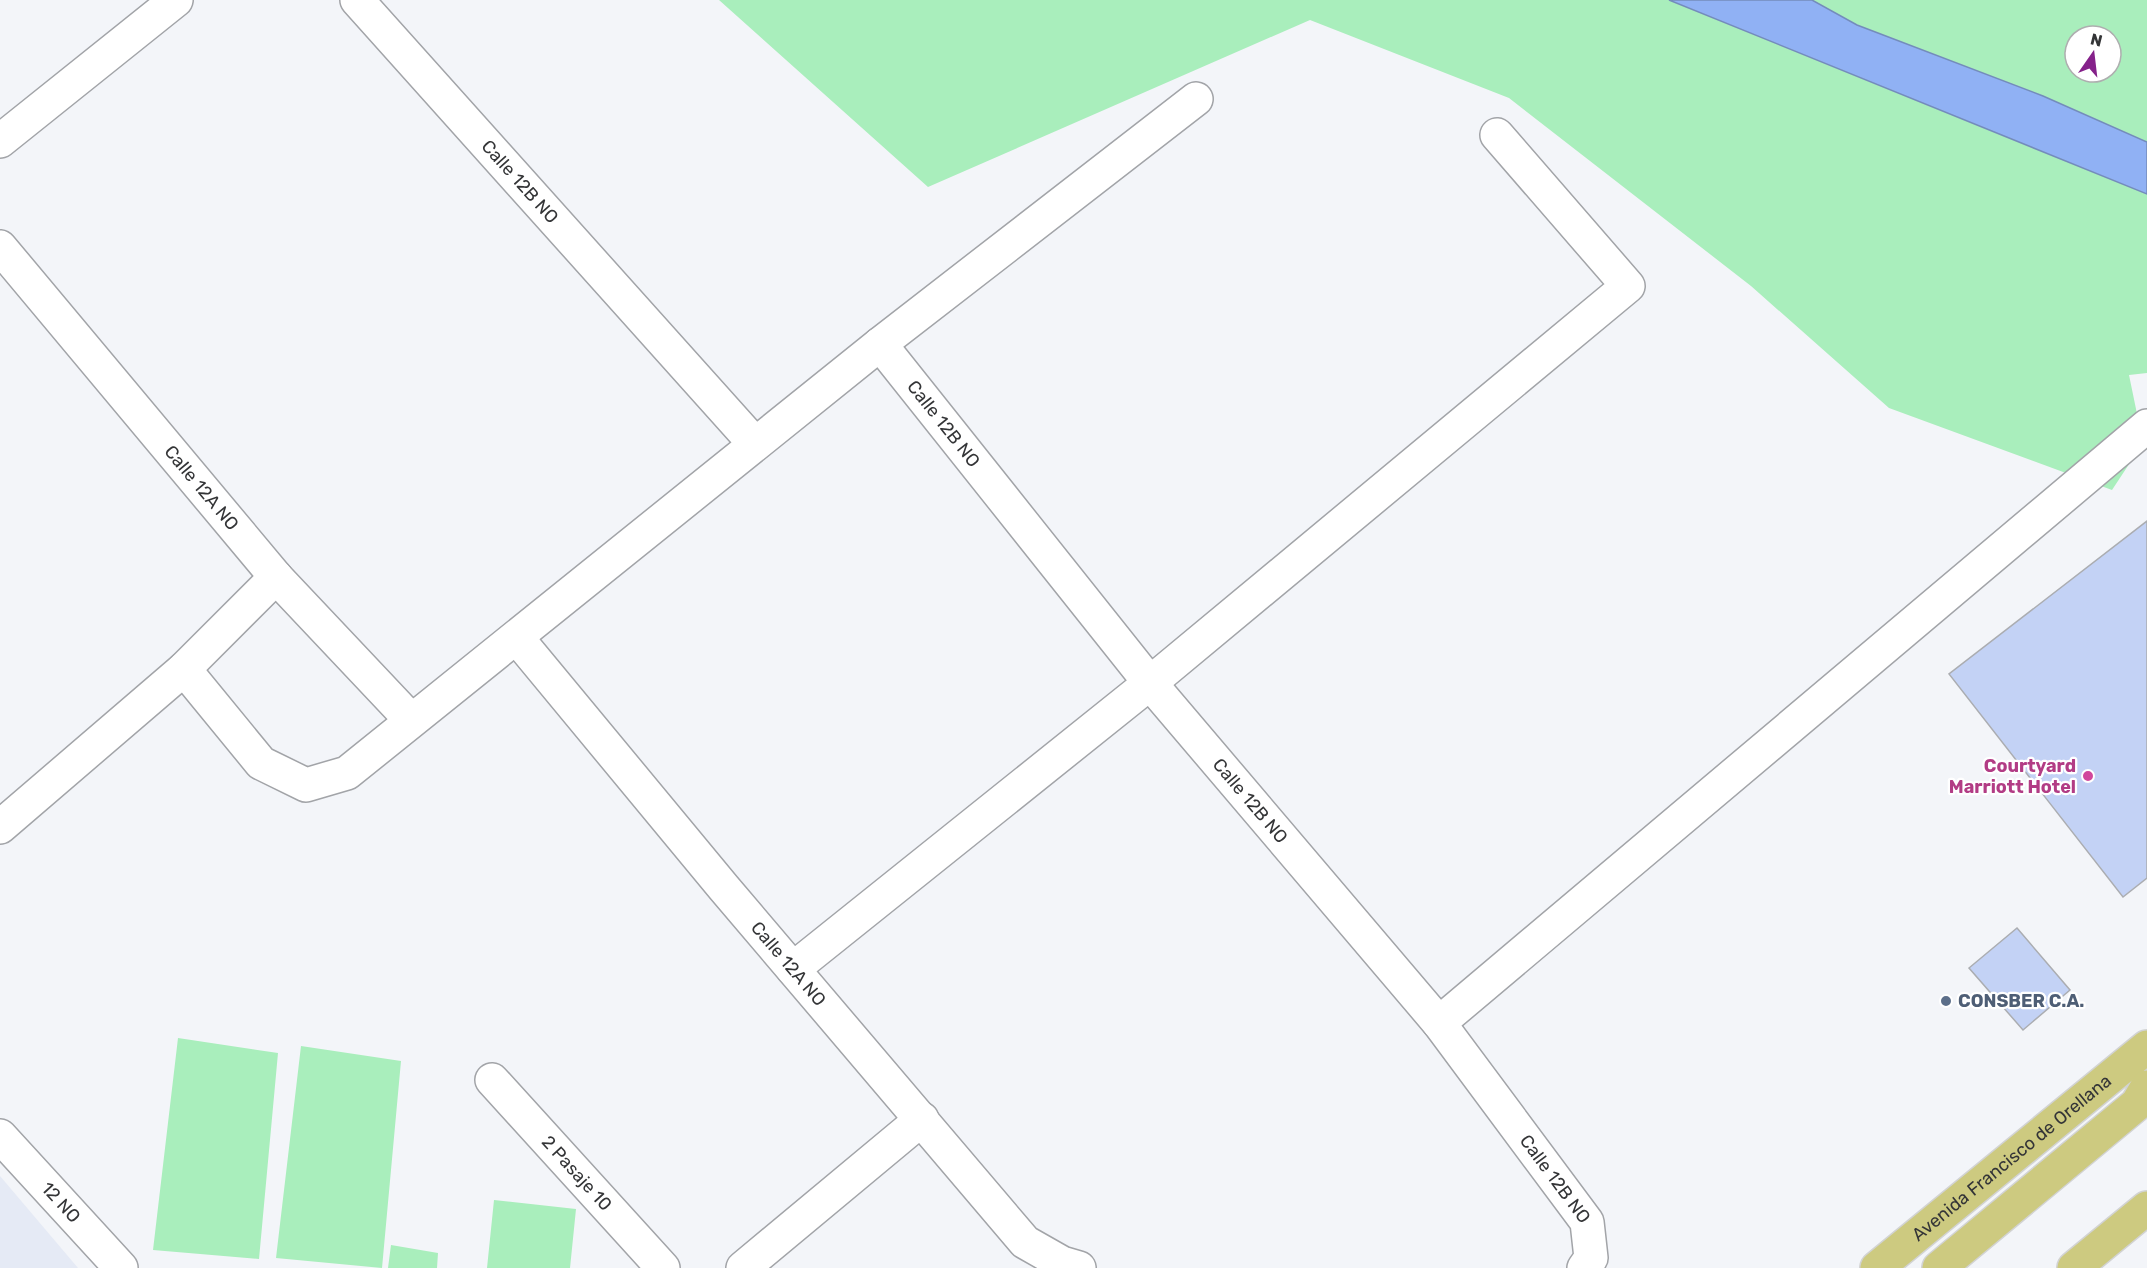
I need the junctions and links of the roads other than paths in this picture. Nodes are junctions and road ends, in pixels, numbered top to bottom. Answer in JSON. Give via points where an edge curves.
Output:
{"nodes":[{"id":1,"x":176,"y":0,"type":"edge"},
{"id":2,"x":357,"y":0,"type":"edge"},
{"id":3,"x":1196,"y":99,"type":"dead end"},
{"id":4,"x":1497,"y":135,"type":"dead end"},
{"id":5,"x":0,"y":141,"type":"edge"},
{"id":6,"x":5,"y":264,"type":"edge"},
{"id":7,"x":879,"y":344,"type":"junction"},
{"id":8,"x":2147,"y":426,"type":"edge"},
{"id":9,"x":755,"y":444,"type":"junction"},
{"id":10,"x":276,"y":577,"type":"junction"},
{"id":11,"x":517,"y":638,"type":"junction"},
{"id":12,"x":184,"y":669,"type":"junction"},
{"id":13,"x":1150,"y":683,"type":"junction"},
{"id":14,"x":411,"y":720,"type":"junction"},
{"id":15,"x":0,"y":827,"type":"edge"},
{"id":16,"x":793,"y":969,"type":"junction"},
{"id":17,"x":1439,"y":1023,"type":"junction"},
{"id":18,"x":2147,"y":1047,"type":"edge"},
{"id":19,"x":492,"y":1080,"type":"dead end"},
{"id":20,"x":2147,"y":1087,"type":"edge"},
{"id":21,"x":922,"y":1119,"type":"junction"},
{"id":22,"x":0,"y":1136,"type":"edge"},
{"id":23,"x":2147,"y":1208,"type":"edge"},
{"id":24,"x":121,"y":1268,"type":"edge"},
{"id":25,"x":663,"y":1268,"type":"edge"},
{"id":26,"x":744,"y":1268,"type":"edge"},
{"id":27,"x":1079,"y":1268,"type":"edge"},
{"id":28,"x":1584,"y":1268,"type":"edge"},
{"id":29,"x":1877,"y":1268,"type":"edge"},
{"id":30,"x":1939,"y":1268,"type":"edge"},
{"id":31,"x":2074,"y":1268,"type":"edge"}],
"edges":[{"from":1,"to":5,"type":"street"},
{"from":2,"to":9,"type":"street","name":"Calle 12B NO"},
{"from":3,"to":7,"type":"street"},
{"from":4,"to":13,"type":"street","via":[[1628,286]]},
{"from":6,"to":10,"type":"street","name":"Calle 12A NO"},
{"from":7,"to":9,"type":"street"},
{"from":7,"to":13,"type":"street","name":"Calle 12B NO"},
{"from":8,"to":17,"type":"street"},
{"from":9,"to":11,"type":"street"},
{"from":10,"to":12,"type":"street"},
{"from":10,"to":14,"type":"street","name":"Calle 12A NO"},
{"from":11,"to":14,"type":"street"},
{"from":11,"to":16,"type":"street","name":"Calle 12A NO"},
{"from":12,"to":14,"type":"street","via":[[261,763],[306,785],[347,773]]},
{"from":12,"to":15,"type":"street"},
{"from":13,"to":16,"type":"street"},
{"from":13,"to":17,"type":"street","name":"Calle 12B NO"},
{"from":16,"to":21,"type":"street","name":"Calle 12A NO"},
{"from":17,"to":28,"type":"street","name":"Calle 12B NO","via":[[1587,1221],[1591,1258]]},
{"from":18,"to":29,"type":"main road","name":"Avenida Francisco de Orellana"},
{"from":19,"to":25,"type":"street","name":"2 Pasaje 10"},
{"from":20,"to":30,"type":"main road","via":[[2137,1104]]},
{"from":21,"to":26,"type":"street"},
{"from":21,"to":27,"type":"street","name":"Calle 12A NO","via":[[1025,1242]]},
{"from":22,"to":24,"type":"street","name":"12 NO"},
{"from":23,"to":31,"type":"main road"}]}
